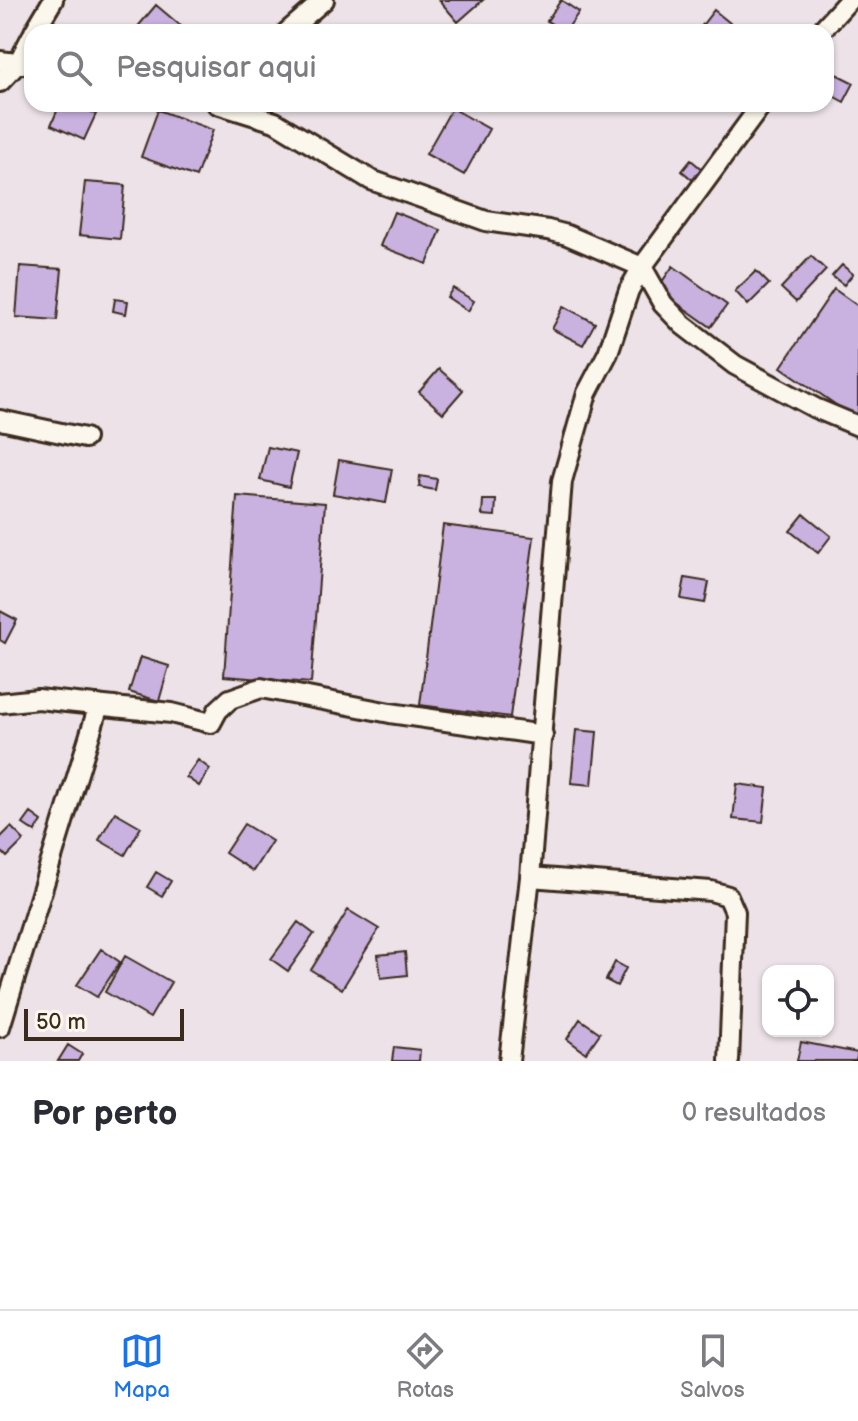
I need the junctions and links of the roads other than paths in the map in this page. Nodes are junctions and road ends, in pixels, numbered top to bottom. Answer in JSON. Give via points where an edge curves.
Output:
{"nodes":[{"id":1,"x":53,"y":0,"type":"edge"},
{"id":2,"x":324,"y":0,"type":"edge"},
{"id":3,"x":849,"y":0,"type":"edge"},
{"id":4,"x":39,"y":24,"type":"edge"},
{"id":5,"x":296,"y":24,"type":"edge"},
{"id":6,"x":827,"y":24,"type":"edge"},
{"id":7,"x":17,"y":63,"type":"edge"},
{"id":8,"x":0,"y":82,"type":"edge"},
{"id":9,"x":243,"y":112,"type":"edge"},
{"id":10,"x":756,"y":112,"type":"edge"},
{"id":11,"x":642,"y":267,"type":"junction"},
{"id":12,"x":0,"y":420,"type":"edge"},
{"id":13,"x":858,"y":426,"type":"edge"},
{"id":14,"x":85,"y":438,"type":"dead end"},
{"id":15,"x":0,"y":703,"type":"edge"},
{"id":16,"x":99,"y":705,"type":"junction"},
{"id":17,"x":543,"y":735,"type":"junction"},
{"id":18,"x":530,"y":877,"type":"junction"},
{"id":19,"x":0,"y":1027,"type":"edge"},
{"id":20,"x":509,"y":1061,"type":"edge"},
{"id":21,"x":729,"y":1061,"type":"edge"}],
"edges":[{"from":1,"to":4,"type":"street"},
{"from":2,"to":5,"type":"street"},
{"from":3,"to":6,"type":"street"},
{"from":7,"to":8,"type":"street"},
{"from":9,"to":11,"type":"street","via":[[275,122],[371,180],[486,221],[567,235]]},
{"from":10,"to":11,"type":"street"},
{"from":11,"to":13,"type":"street","via":[[663,304],[735,365]]},
{"from":11,"to":17,"type":"street","via":[[587,393],[567,457]]},
{"from":12,"to":14,"type":"street"},
{"from":15,"to":16,"type":"street","via":[[38,699]]},
{"from":16,"to":17,"type":"street","via":[[211,723],[230,699],[261,688]]},
{"from":16,"to":19,"type":"street"},
{"from":17,"to":18,"type":"street"},
{"from":18,"to":20,"type":"street"},
{"from":18,"to":21,"type":"street","via":[[728,896],[735,912]]}]}
